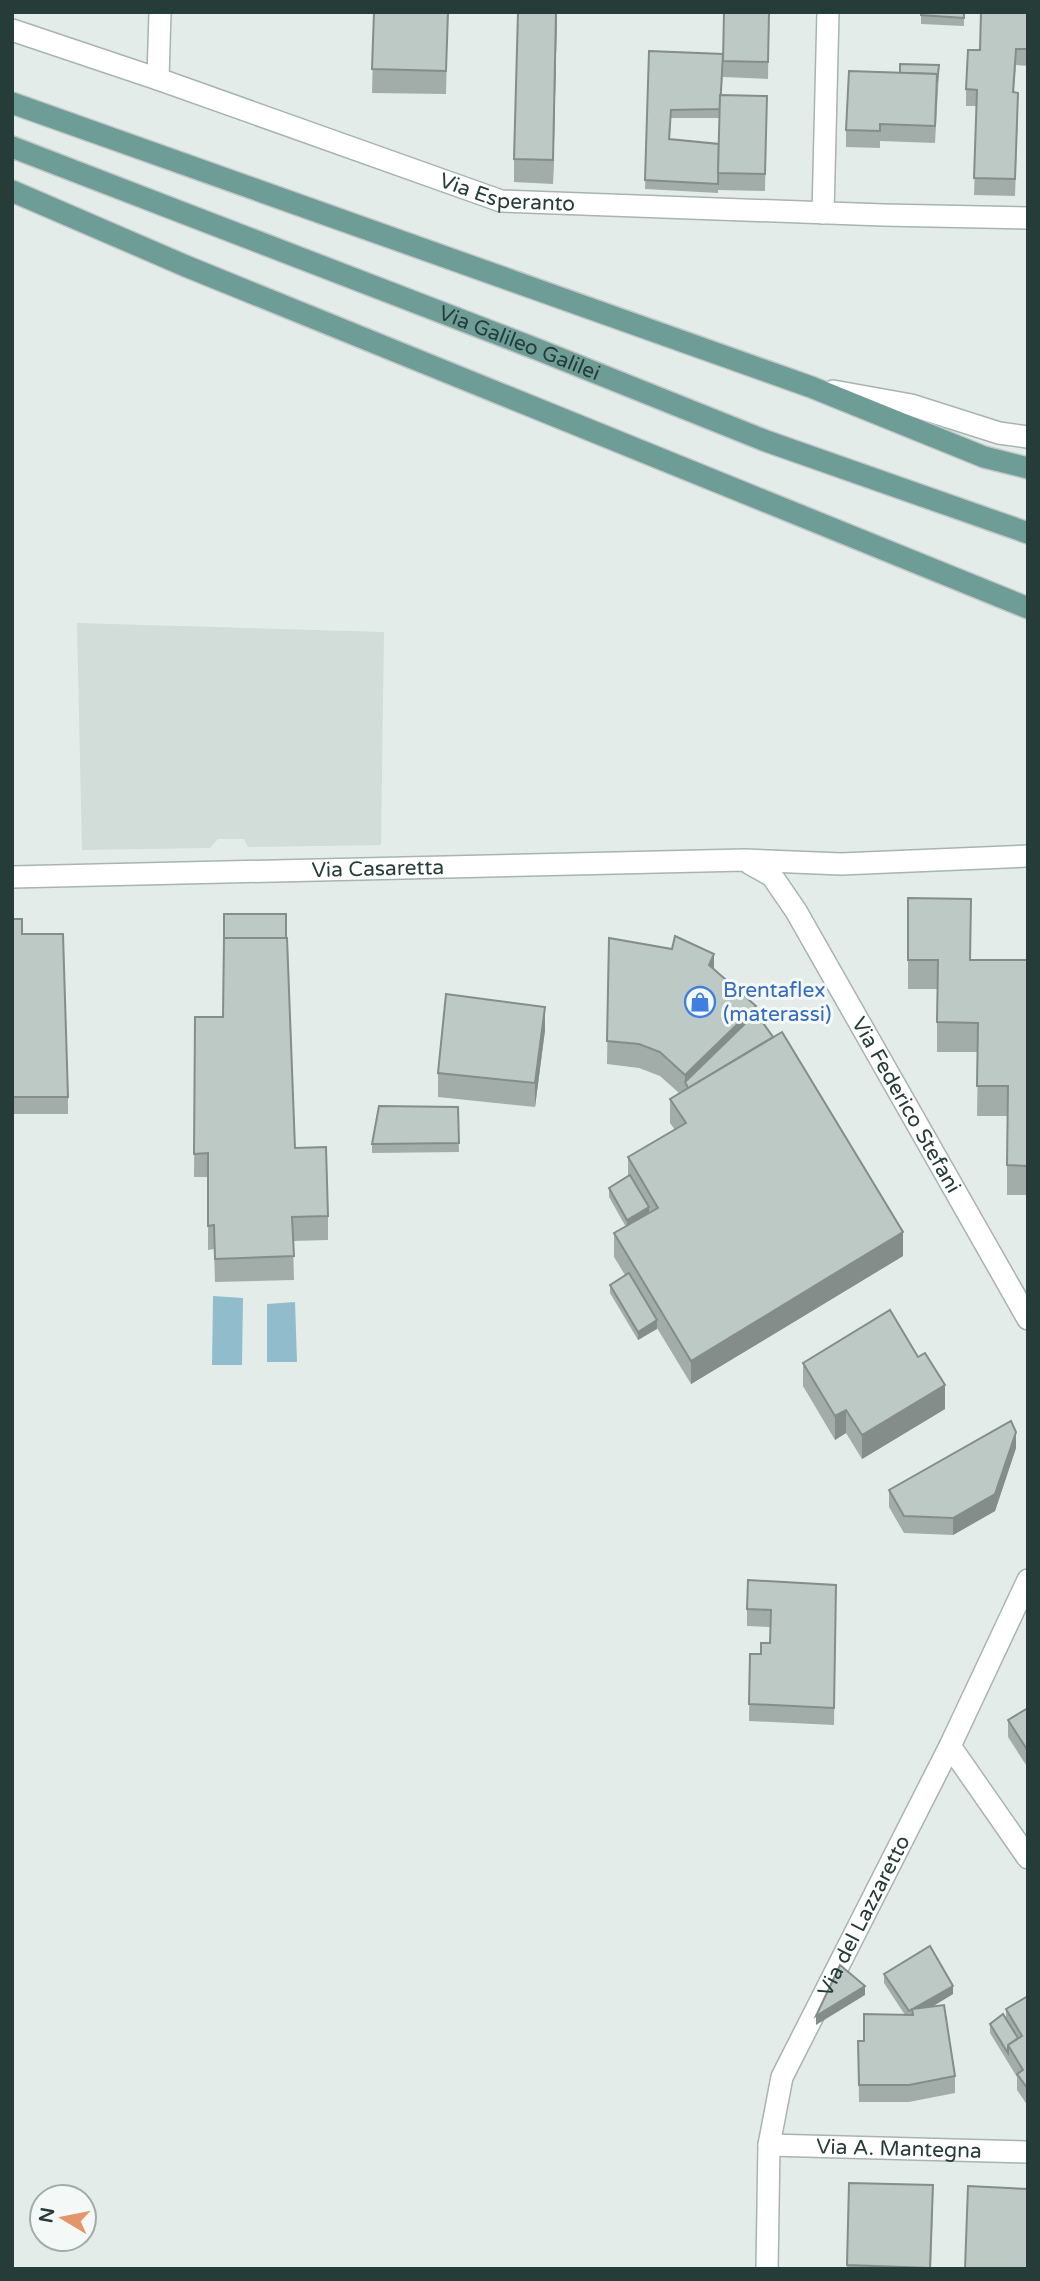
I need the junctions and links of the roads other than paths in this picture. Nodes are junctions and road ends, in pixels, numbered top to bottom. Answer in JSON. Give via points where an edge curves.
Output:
{"nodes":[{"id":1,"x":160,"y":12,"type":"edge"},
{"id":2,"x":828,"y":12,"type":"edge"},
{"id":3,"x":12,"y":30,"type":"edge"},
{"id":4,"x":159,"y":79,"type":"junction"},
{"id":5,"x":12,"y":103,"type":"edge"},
{"id":6,"x":12,"y":147,"type":"edge"},
{"id":7,"x":12,"y":191,"type":"edge"},
{"id":8,"x":823,"y":213,"type":"junction"},
{"id":9,"x":1028,"y":218,"type":"edge"},
{"id":10,"x":811,"y":387,"type":"junction"},
{"id":11,"x":1028,"y":437,"type":"edge"},
{"id":12,"x":1028,"y":468,"type":"edge"},
{"id":13,"x":1028,"y":533,"type":"edge"},
{"id":14,"x":1028,"y":608,"type":"edge"},
{"id":15,"x":1028,"y":856,"type":"edge"},
{"id":16,"x":744,"y":860,"type":"junction"},
{"id":17,"x":12,"y":877,"type":"edge"},
{"id":18,"x":1028,"y":1319,"type":"edge"},
{"id":19,"x":1028,"y":1580,"type":"edge"},
{"id":20,"x":950,"y":1746,"type":"junction"},
{"id":21,"x":1028,"y":1858,"type":"edge"},
{"id":22,"x":769,"y":2145,"type":"junction"},
{"id":23,"x":1028,"y":2152,"type":"edge"},
{"id":24,"x":767,"y":2269,"type":"edge"}],
"edges":[{"from":1,"to":4,"type":"street"},
{"from":2,"to":8,"type":"street"},
{"from":3,"to":4,"type":"street","name":"Via Esperanto"},
{"from":4,"to":8,"type":"street","name":"Via Esperanto","via":[[501,201]]},
{"from":5,"to":10,"type":"main road"},
{"from":6,"to":13,"type":"main road","name":"Via Galileo Galilei","via":[[766,441]]},
{"from":7,"to":14,"type":"main road"},
{"from":8,"to":9,"type":"street","name":"Via Esperanto"},
{"from":10,"to":11,"type":"street","via":[[911,405],[999,433]]},
{"from":10,"to":12,"type":"main road","via":[[984,457]]},
{"from":15,"to":16,"type":"street","via":[[841,864]]},
{"from":16,"to":17,"type":"street","name":"Via Casaretta"},
{"from":16,"to":18,"type":"street","name":"Via Federico Stefani","via":[[772,876],[796,911]]},
{"from":19,"to":20,"type":"street","name":"Via del Lazzaretto"},
{"from":20,"to":21,"type":"street"},
{"from":20,"to":22,"type":"street","name":"Via del Lazzaretto","via":[[782,2077]]},
{"from":22,"to":23,"type":"street","name":"Via A. Mantegna"},
{"from":22,"to":24,"type":"street","name":"Via del Lazzaretto"}]}
